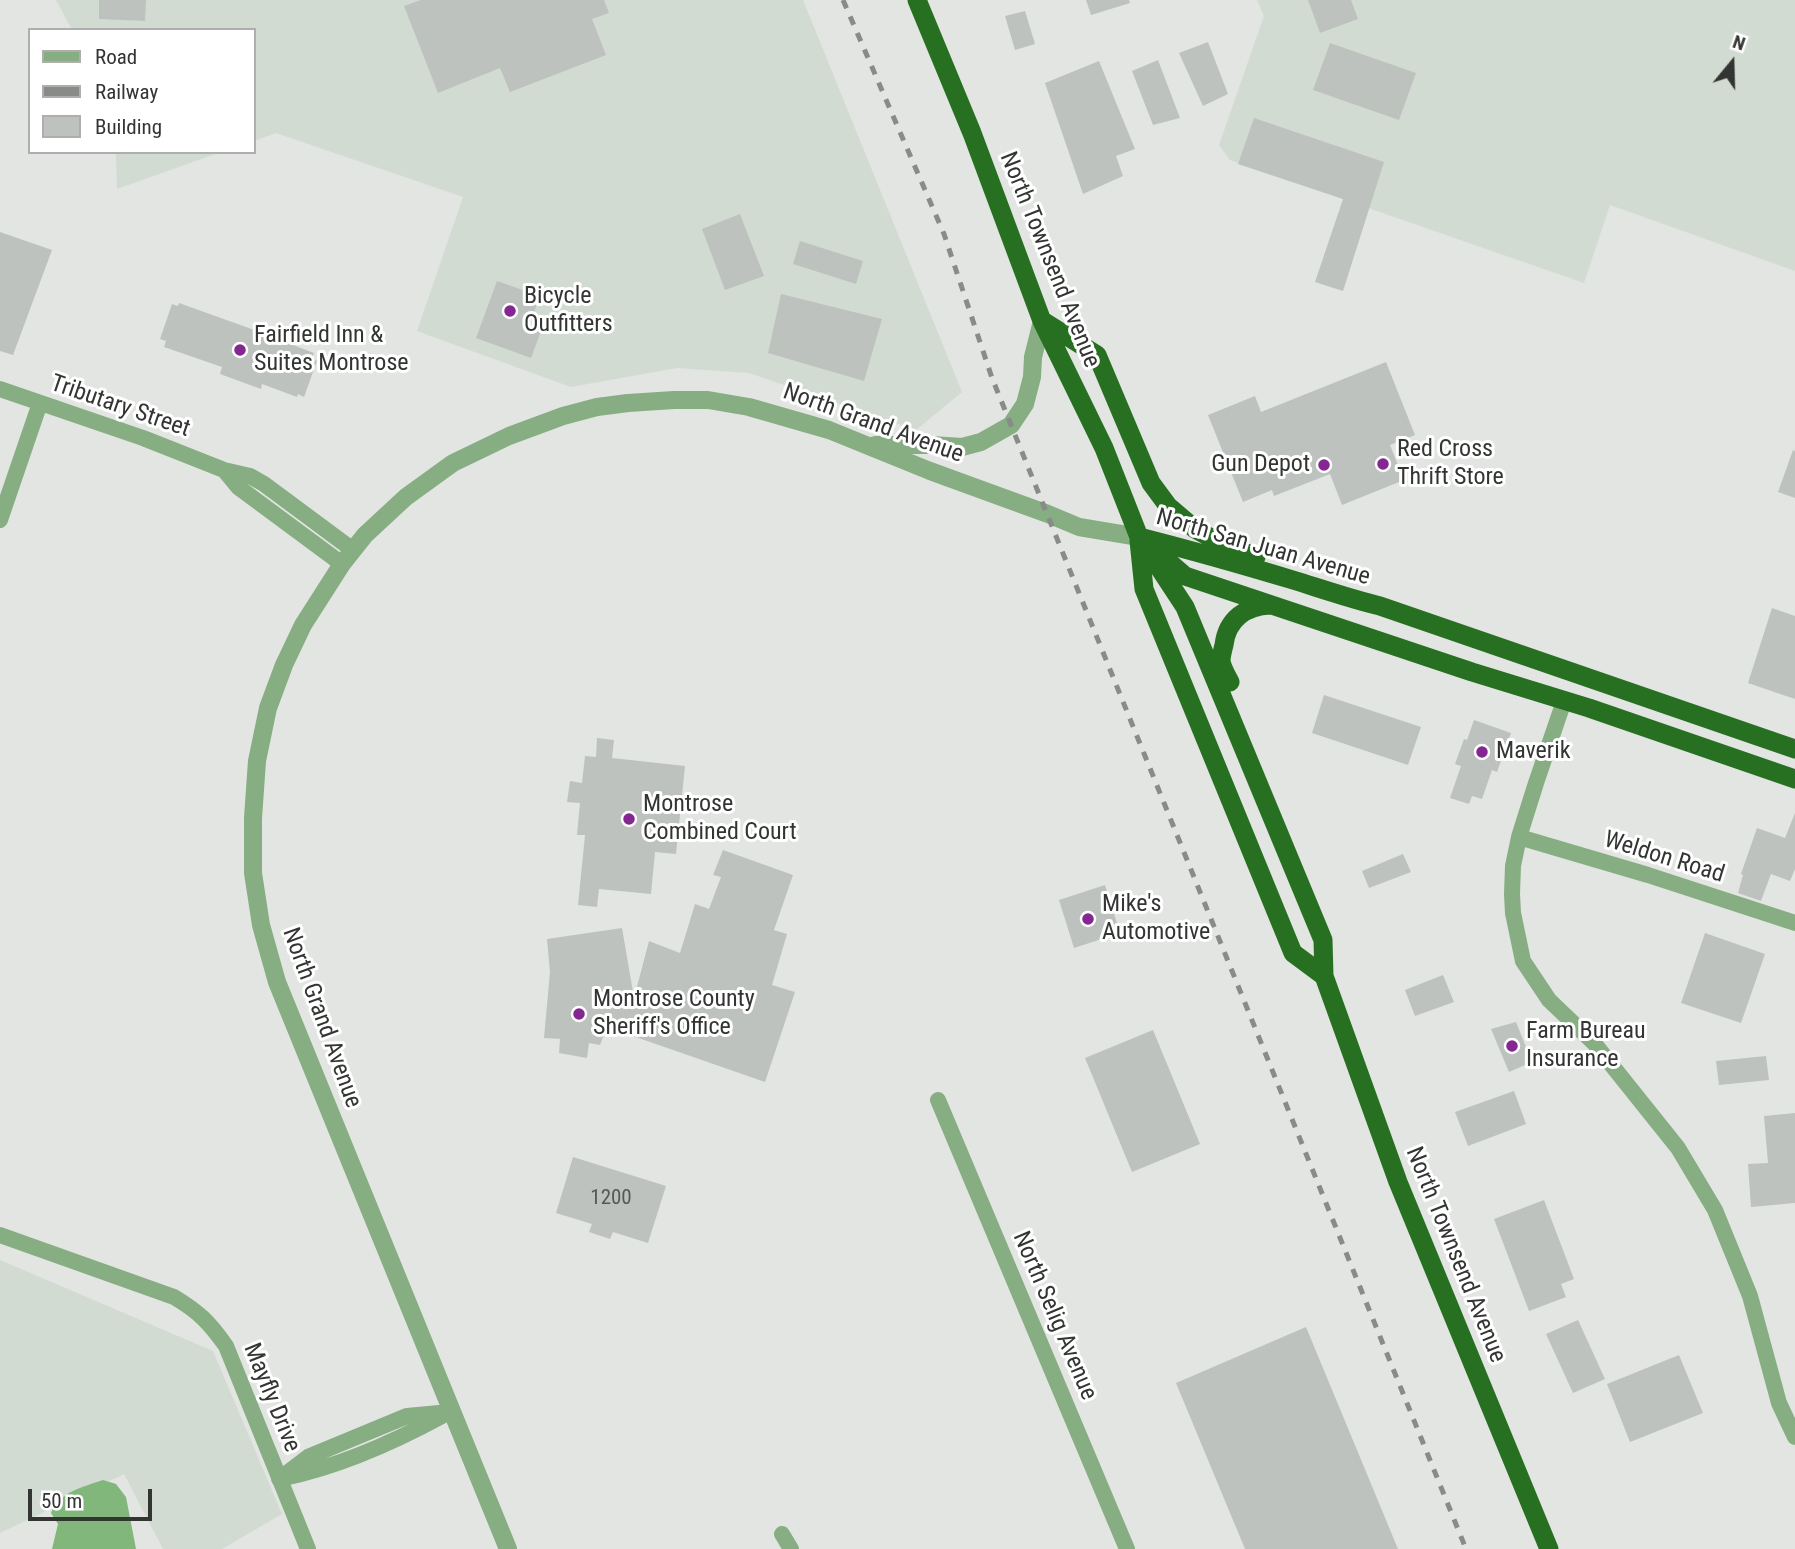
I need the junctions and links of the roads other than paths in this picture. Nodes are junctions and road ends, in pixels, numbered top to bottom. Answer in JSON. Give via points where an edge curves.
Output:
{"nodes":[{"id":1,"x":917,"y":0,"type":"edge"},
{"id":2,"x":1042,"y":321,"type":"junction"},
{"id":3,"x":0,"y":389,"type":"edge"},
{"id":4,"x":40,"y":403,"type":"junction"},
{"id":5,"x":867,"y":445,"type":"junction"},
{"id":6,"x":224,"y":470,"type":"junction"},
{"id":7,"x":0,"y":520,"type":"edge"},
{"id":8,"x":1139,"y":537,"type":"junction"},
{"id":9,"x":354,"y":550,"type":"junction"},
{"id":10,"x":342,"y":564,"type":"junction"},
{"id":11,"x":1271,"y":606,"type":"junction"},
{"id":12,"x":1381,"y":606,"type":"junction"},
{"id":13,"x":1564,"y":701,"type":"junction"},
{"id":14,"x":1795,"y":749,"type":"edge"},
{"id":15,"x":1795,"y":779,"type":"edge"},
{"id":16,"x":1271,"y":813,"type":"junction"},
{"id":17,"x":1519,"y":837,"type":"junction"},
{"id":18,"x":1795,"y":923,"type":"edge"},
{"id":19,"x":1324,"y":976,"type":"junction"},
{"id":20,"x":939,"y":1100,"type":"dead end"},
{"id":21,"x":0,"y":1236,"type":"edge"},
{"id":22,"x":450,"y":1412,"type":"junction"},
{"id":23,"x":1795,"y":1437,"type":"edge"},
{"id":24,"x":279,"y":1479,"type":"junction"},
{"id":25,"x":782,"y":1534,"type":"dead end"},
{"id":26,"x":308,"y":1549,"type":"edge"},
{"id":27,"x":508,"y":1549,"type":"edge"},
{"id":28,"x":791,"y":1549,"type":"edge"},
{"id":29,"x":1127,"y":1549,"type":"edge"},
{"id":30,"x":1549,"y":1549,"type":"edge"}],
"edges":[{"from":1,"to":2,"type":"highway","name":"North Townsend Avenue"},
{"from":2,"to":5,"type":"street","via":[[1025,404],[1011,425],[962,447]]},
{"from":2,"to":8,"type":"highway","name":"North Townsend Avenue","via":[[1104,449]]},
{"from":2,"to":12,"type":"highway","via":[[1097,355],[1151,483],[1168,506],[1195,529]]},
{"from":3,"to":4,"type":"street","name":"Tributary Street"},
{"from":4,"to":6,"type":"street","name":"Tributary Street"},
{"from":4,"to":7,"type":"street"},
{"from":5,"to":8,"type":"street","name":"North Grand Avenue","via":[[1079,527]]},
{"from":5,"to":9,"type":"street","name":"North Grand Avenue","via":[[791,418],[708,400],[597,407],[509,436],[453,463],[406,497]]},
{"from":6,"to":9,"type":"street","name":"Tributary Street","via":[[254,478]]},
{"from":6,"to":10,"type":"street","name":"Tributary Street","via":[[238,487]]},
{"from":8,"to":11,"type":"highway","name":"North San Juan Avenue","via":[[1185,576]]},
{"from":8,"to":12,"type":"highway","name":"North San Juan Avenue"},
{"from":8,"to":16,"type":"highway","name":"North Townsend Avenue","via":[[1185,607]]},
{"from":8,"to":19,"type":"highway","name":"North Townsend Avenue","via":[[1144,589],[1293,953]]},
{"from":9,"to":10,"type":"street","name":"North Grand Avenue"},
{"from":10,"to":22,"type":"street","name":"North Grand Avenue","via":[[303,625],[268,708],[257,761],[253,873],[277,982]]},
{"from":11,"to":13,"type":"highway","name":"North San Juan Avenue"},
{"from":11,"to":16,"type":"highway","via":[[1256,606],[1235,618],[1224,639],[1221,661],[1273,783]]},
{"from":12,"to":14,"type":"highway","name":"North San Juan Avenue"},
{"from":13,"to":15,"type":"highway","name":"North San Juan Avenue"},
{"from":13,"to":17,"type":"street"},
{"from":16,"to":19,"type":"highway","name":"North Townsend Avenue","via":[[1323,940]]},
{"from":17,"to":18,"type":"street","name":"Weldon Road"},
{"from":17,"to":23,"type":"street","via":[[1512,894],[1523,961],[1549,1000],[1594,1043],[1678,1148],[1715,1210],[1750,1296],[1779,1403]]},
{"from":19,"to":30,"type":"highway","name":"North Townsend Avenue","via":[[1398,1182]]},
{"from":20,"to":29,"type":"street","name":"North Selig Avenue"},
{"from":21,"to":24,"type":"street","name":"Mayfly Drive","via":[[174,1297],[197,1311],[226,1346]]},
{"from":22,"to":24,"type":"street","via":[[407,1416],[308,1457]]},
{"from":22,"to":27,"type":"street","name":"North Grand Avenue"},
{"from":24,"to":26,"type":"street","name":"Mayfly Drive"},
{"from":25,"to":28,"type":"street"}]}
